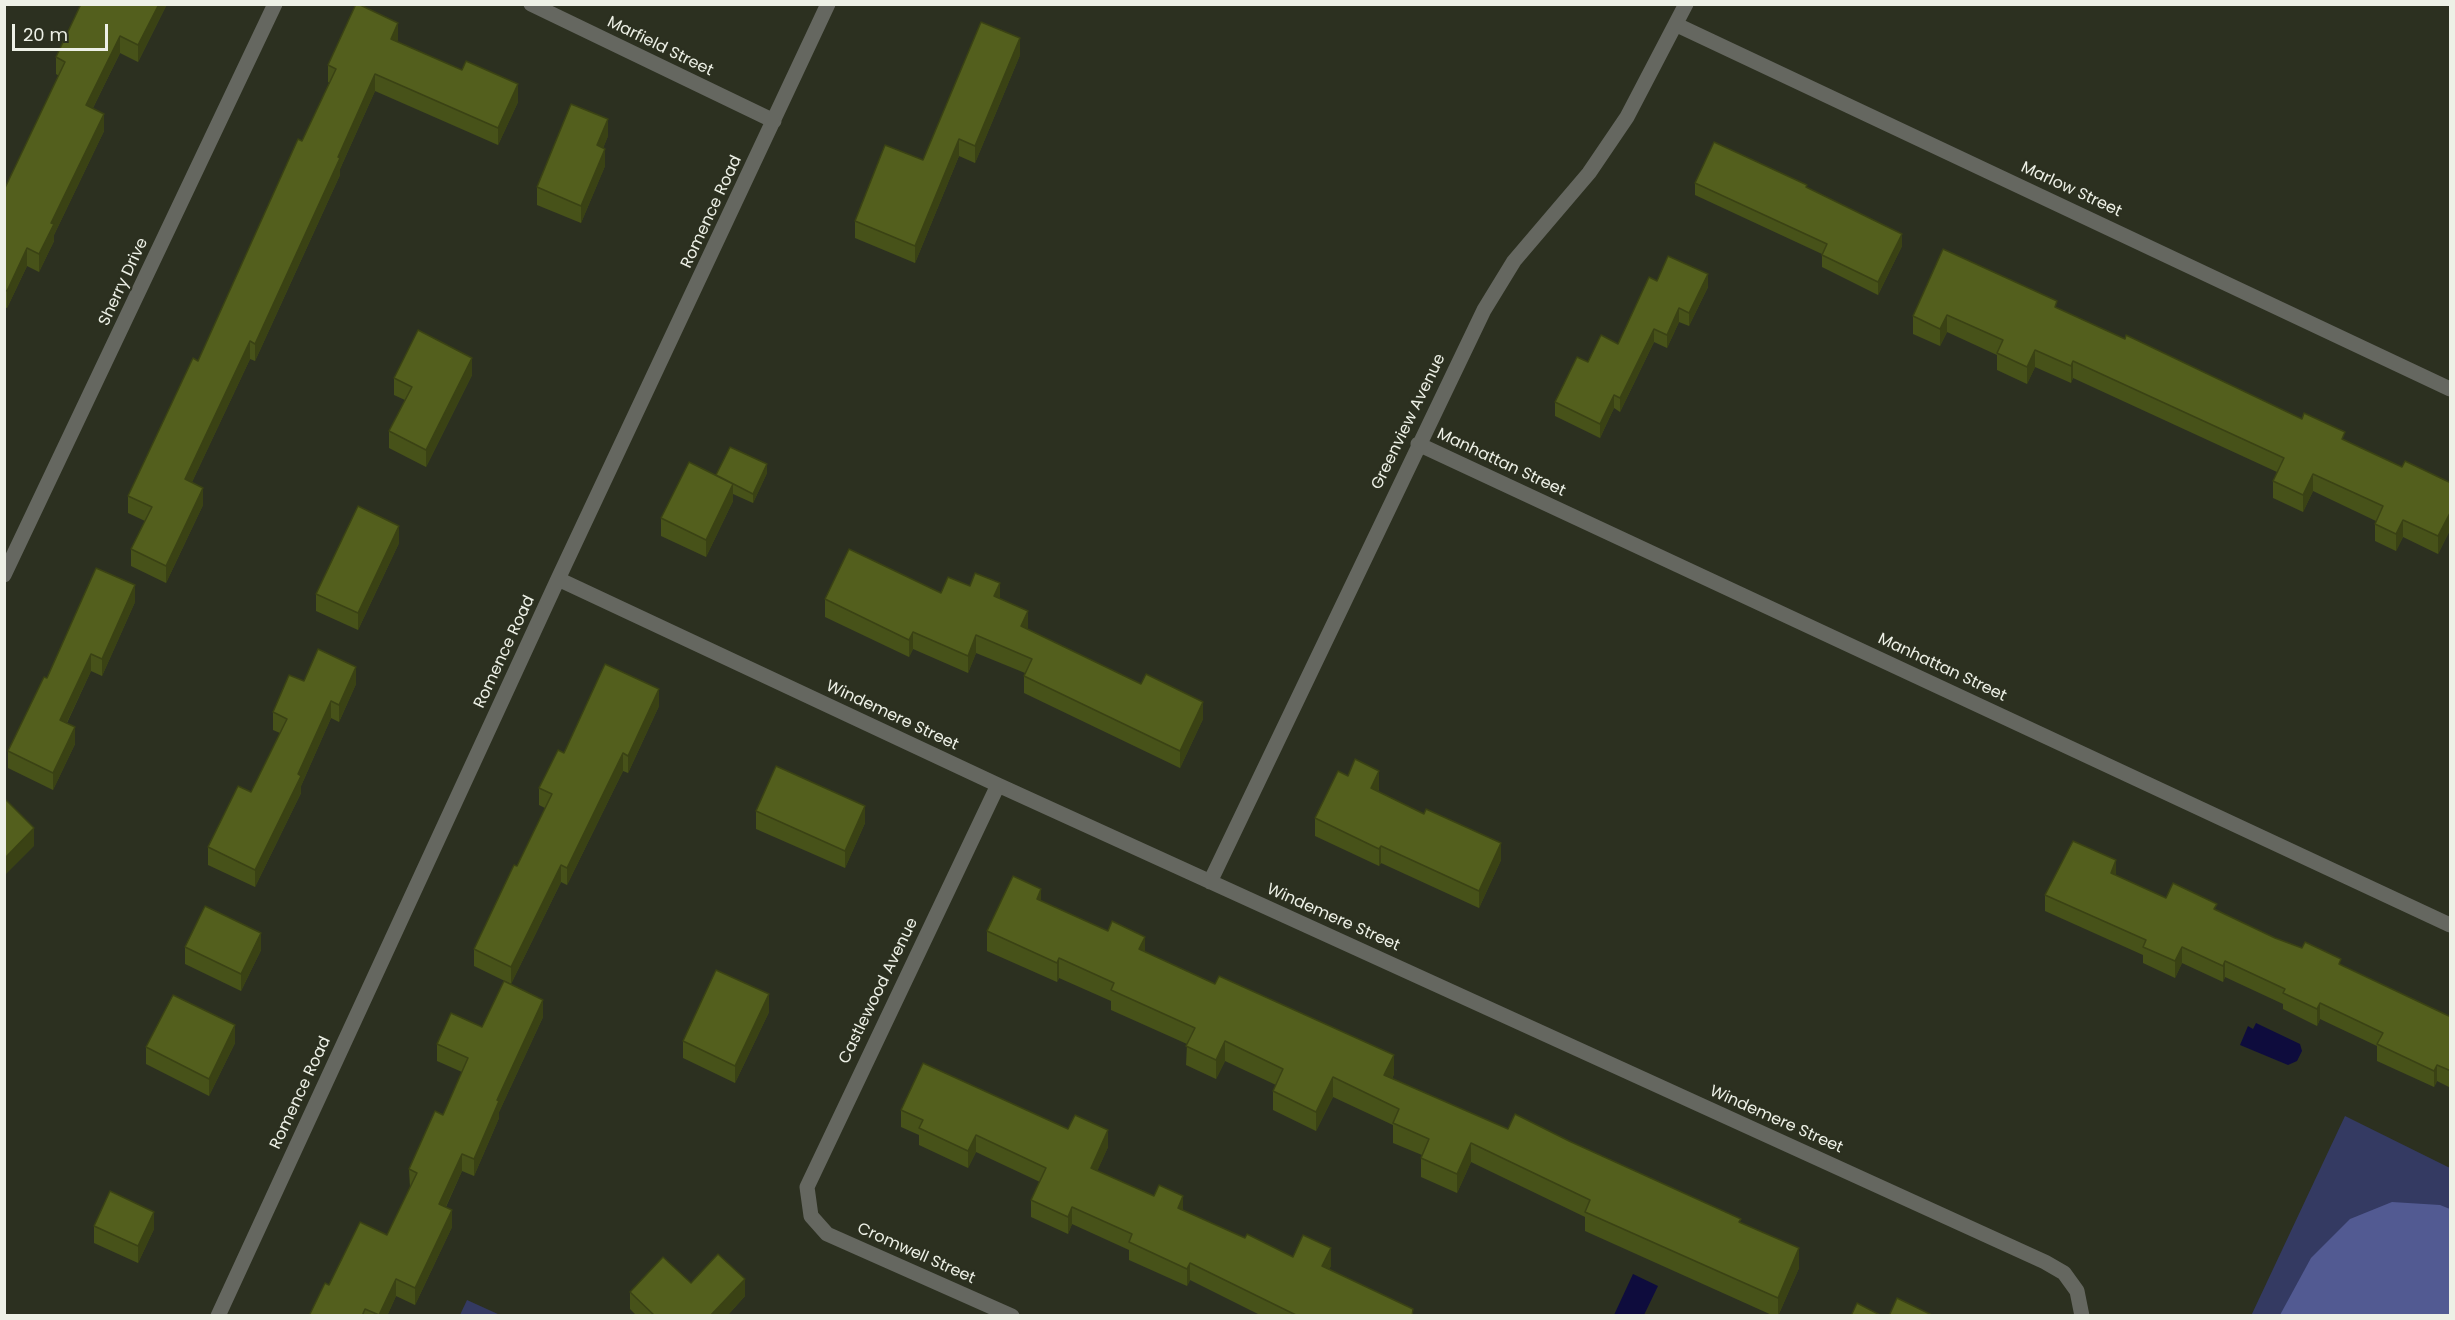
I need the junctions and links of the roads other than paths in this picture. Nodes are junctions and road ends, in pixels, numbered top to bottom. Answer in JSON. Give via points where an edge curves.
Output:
{"nodes":[{"id":1,"x":275,"y":4,"type":"edge"},
{"id":2,"x":531,"y":4,"type":"edge"},
{"id":3,"x":828,"y":4,"type":"edge"},
{"id":4,"x":1686,"y":4,"type":"edge"},
{"id":5,"x":1677,"y":25,"type":"junction"},
{"id":6,"x":774,"y":122,"type":"junction"},
{"id":7,"x":2451,"y":389,"type":"edge"},
{"id":8,"x":1418,"y":444,"type":"junction"},
{"id":9,"x":4,"y":575,"type":"edge"},
{"id":10,"x":558,"y":579,"type":"junction"},
{"id":11,"x":998,"y":785,"type":"junction"},
{"id":12,"x":1210,"y":882,"type":"junction"},
{"id":13,"x":2451,"y":925,"type":"edge"},
{"id":14,"x":812,"y":1216,"type":"joint"},
{"id":15,"x":2080,"y":1309,"type":"edge"},
{"id":16,"x":218,"y":1316,"type":"edge"},
{"id":17,"x":1012,"y":1316,"type":"edge"}],
"edges":[{"from":1,"to":9,"type":"street","name":"Sherry Drive"},
{"from":2,"to":6,"type":"street","name":"Marfield Street"},
{"from":3,"to":6,"type":"street","name":"Romence Road"},
{"from":4,"to":5,"type":"street","name":"Greenview Avenue"},
{"from":5,"to":7,"type":"street","name":"Marlow Street"},
{"from":5,"to":8,"type":"street","name":"Greenview Avenue","via":[[1628,117],[1589,173],[1514,261],[1490,300]]},
{"from":6,"to":10,"type":"street","name":"Romence Road"},
{"from":8,"to":12,"type":"street","name":"Greenview Avenue"},
{"from":8,"to":13,"type":"street","name":"Manhattan Street"},
{"from":10,"to":11,"type":"street","name":"Windemere Street"},
{"from":10,"to":16,"type":"street","name":"Romence Road"},
{"from":11,"to":12,"type":"street","name":"Windemere Street"},
{"from":11,"to":14,"type":"street","name":"Castlewood Avenue","via":[[807,1187]]},
{"from":12,"to":15,"type":"street","name":"Windemere Street","via":[[2045,1262],[2064,1273],[2077,1291]]},
{"from":14,"to":17,"type":"street","name":"Cromwell Street","via":[[827,1234]]}]}
